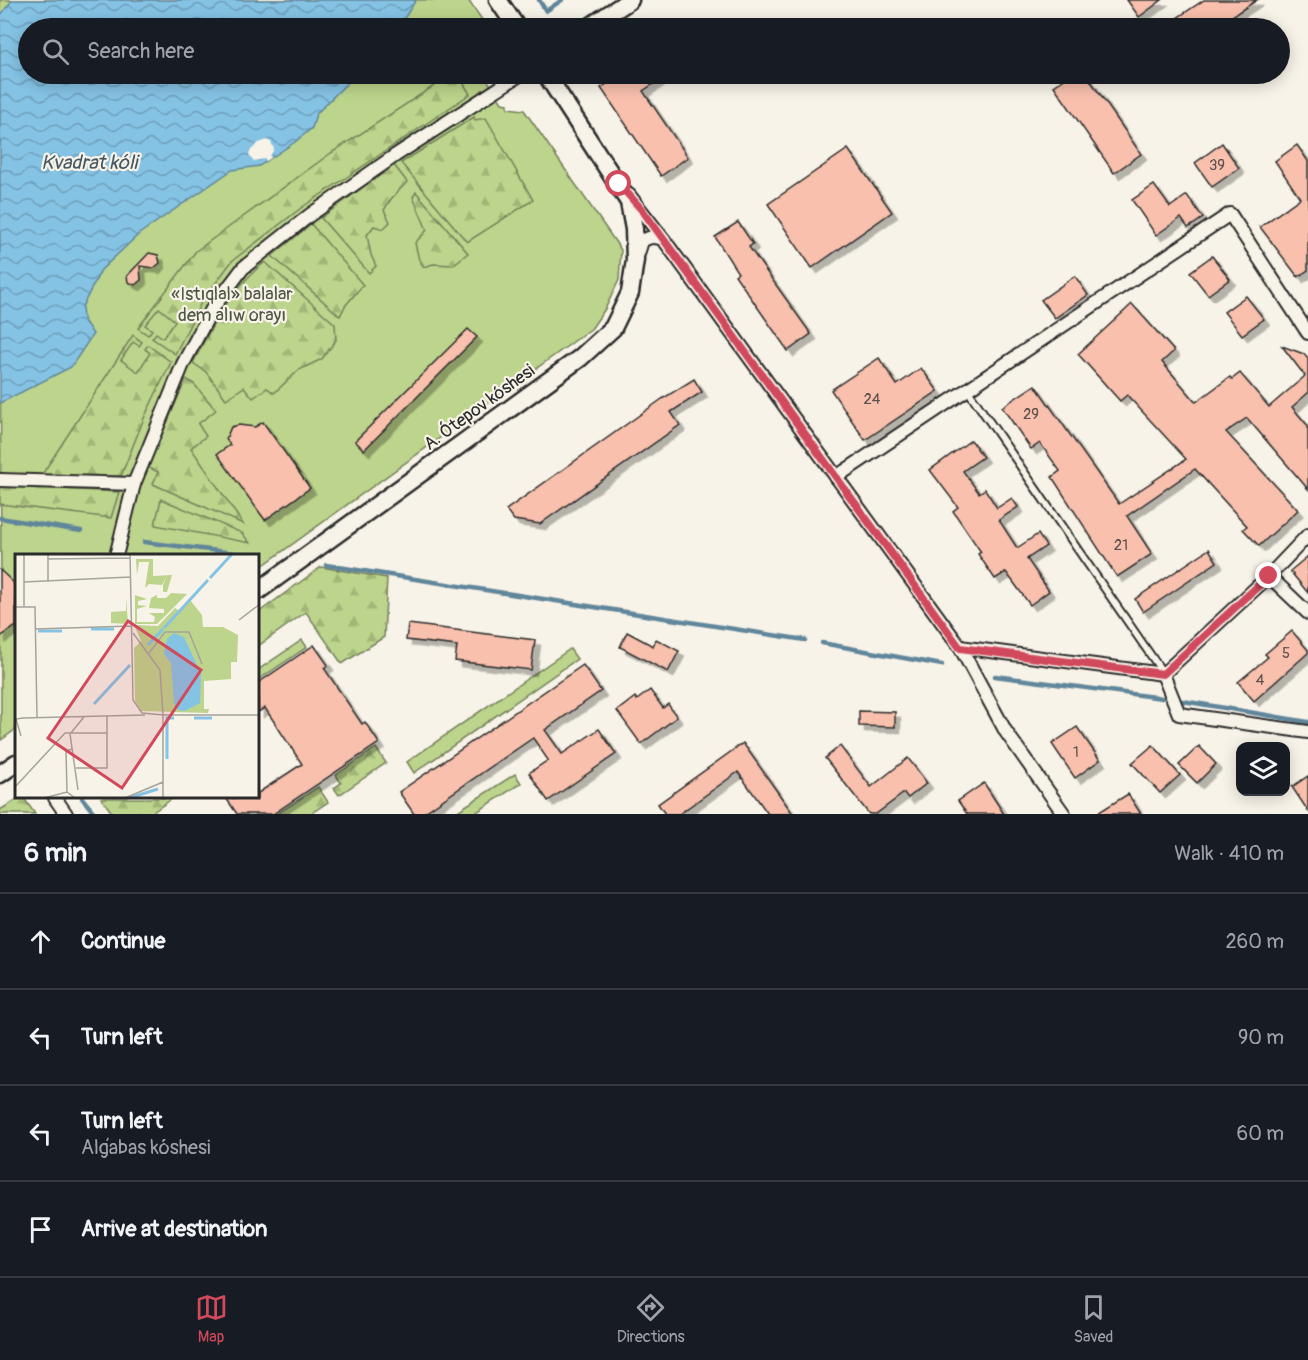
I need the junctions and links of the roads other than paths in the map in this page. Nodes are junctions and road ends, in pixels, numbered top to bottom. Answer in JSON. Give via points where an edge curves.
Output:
{"nodes":[{"id":1,"x":498,"y":0,"type":"edge"},
{"id":2,"x":630,"y":0,"type":"edge"},
{"id":3,"x":510,"y":18,"type":"edge"},
{"id":4,"x":603,"y":18,"type":"edge"},
{"id":5,"x":506,"y":84,"type":"edge"},
{"id":6,"x":553,"y":84,"type":"edge"},
{"id":7,"x":619,"y":184,"type":"junction"},
{"id":8,"x":664,"y":240,"type":"junction"},
{"id":9,"x":635,"y":260,"type":"junction"},
{"id":10,"x":1308,"y":333,"type":"edge"},
{"id":11,"x":967,"y":389,"type":"junction"},
{"id":12,"x":836,"y":477,"type":"junction"},
{"id":13,"x":0,"y":480,"type":"edge"},
{"id":14,"x":134,"y":484,"type":"junction"},
{"id":15,"x":1308,"y":535,"type":"edge"},
{"id":16,"x":116,"y":554,"type":"edge"},
{"id":17,"x":1269,"y":576,"type":"junction"},
{"id":18,"x":260,"y":590,"type":"edge"},
{"id":19,"x":1308,"y":613,"type":"edge"},
{"id":20,"x":960,"y":648,"type":"junction"},
{"id":21,"x":1163,"y":674,"type":"junction"},
{"id":22,"x":1308,"y":732,"type":"edge"},
{"id":23,"x":15,"y":764,"type":"edge"},
{"id":24,"x":0,"y":774,"type":"edge"},
{"id":25,"x":56,"y":799,"type":"edge"},
{"id":26,"x":66,"y":814,"type":"edge"},
{"id":27,"x":1064,"y":814,"type":"edge"}],
"edges":[{"from":1,"to":3,"type":"main road"},
{"from":2,"to":4,"type":"main road"},
{"from":5,"to":14,"type":"street","via":[[310,215],[243,268],[212,309],[183,364]]},
{"from":6,"to":7,"type":"main road"},
{"from":7,"to":8,"type":"street"},
{"from":7,"to":9,"type":"main road","name":"A. Ótepov kóshesi","via":[[629,202]]},
{"from":8,"to":9,"type":"street","via":[[656,236],[642,241]]},
{"from":8,"to":12,"type":"street"},
{"from":9,"to":18,"type":"main road","name":"A. Ótepov kóshesi","via":[[630,293],[613,328],[580,358]]},
{"from":10,"to":11,"type":"street","via":[[1230,214]]},
{"from":11,"to":12,"type":"street"},
{"from":11,"to":21,"type":"lane"},
{"from":12,"to":20,"type":"street"},
{"from":13,"to":14,"type":"street"},
{"from":14,"to":16,"type":"street"},
{"from":15,"to":17,"type":"street"},
{"from":17,"to":19,"type":"street"},
{"from":17,"to":21,"type":"street"},
{"from":20,"to":21,"type":"street"},
{"from":20,"to":27,"type":"street","via":[[1006,732]]},
{"from":21,"to":22,"type":"street","via":[[1179,714]]},
{"from":23,"to":24,"type":"main road"},
{"from":25,"to":26,"type":"street"}]}
